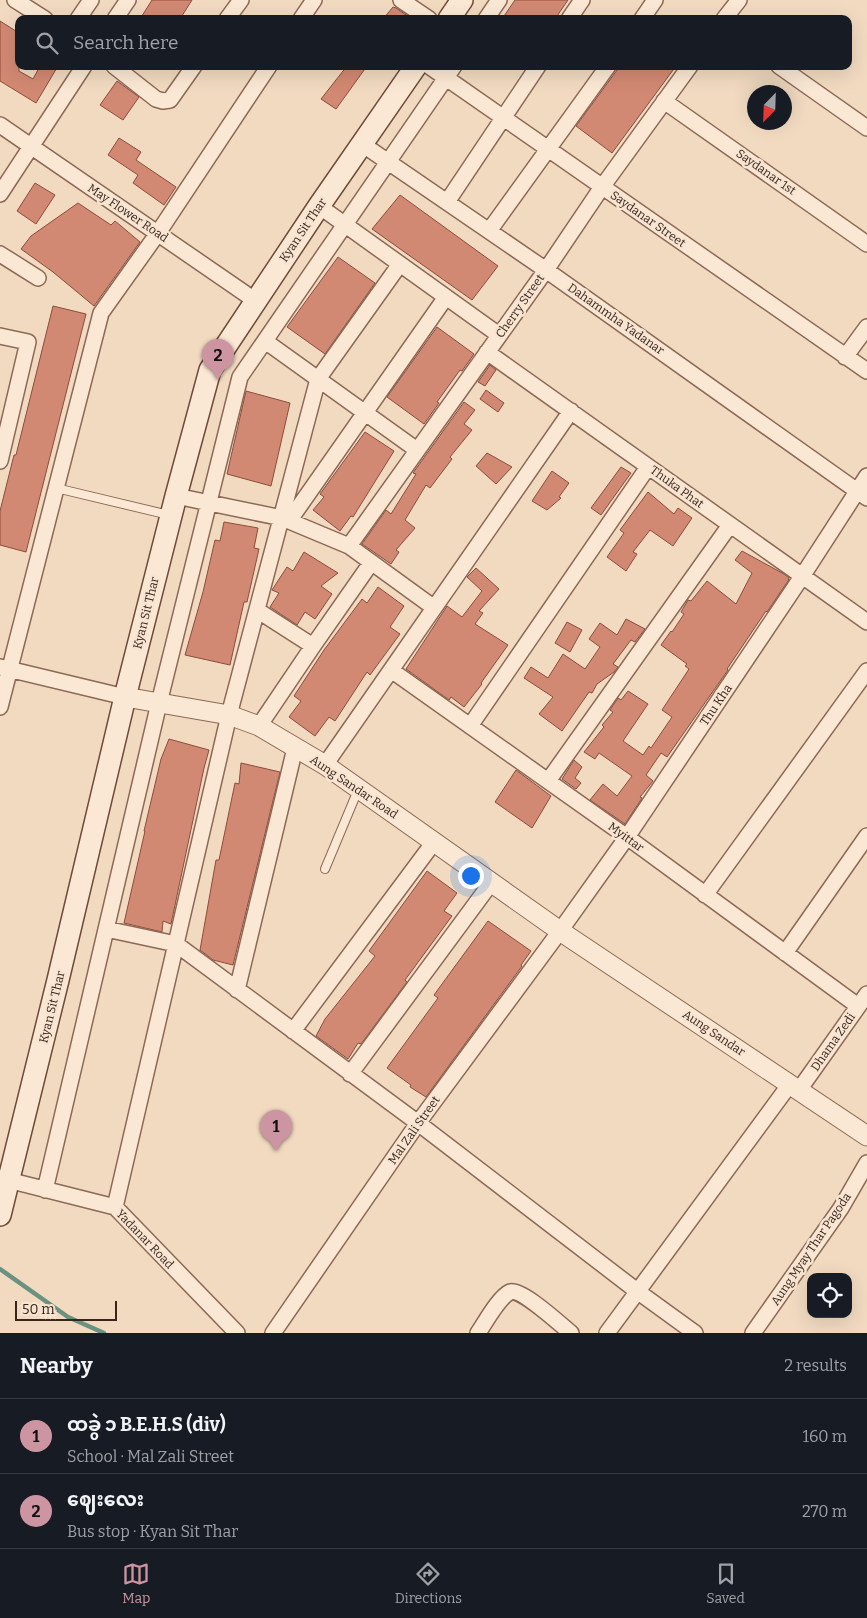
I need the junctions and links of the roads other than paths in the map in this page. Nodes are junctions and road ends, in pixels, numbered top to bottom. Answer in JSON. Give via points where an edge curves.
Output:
{"nodes":[{"id":1,"x":16,"y":0,"type":"edge"},
{"id":2,"x":91,"y":0,"type":"edge"},
{"id":3,"x":128,"y":0,"type":"edge"},
{"id":4,"x":241,"y":0,"type":"edge"},
{"id":5,"x":314,"y":0,"type":"edge"},
{"id":6,"x":401,"y":0,"type":"edge"},
{"id":7,"x":462,"y":0,"type":"edge"},
{"id":8,"x":499,"y":0,"type":"edge"},
{"id":9,"x":582,"y":0,"type":"edge"},
{"id":10,"x":656,"y":0,"type":"edge"},
{"id":11,"x":39,"y":15,"type":"edge"},
{"id":12,"x":81,"y":15,"type":"edge"},
{"id":13,"x":118,"y":15,"type":"edge"},
{"id":14,"x":230,"y":15,"type":"edge"},
{"id":15,"x":304,"y":15,"type":"edge"},
{"id":16,"x":423,"y":15,"type":"edge"},
{"id":17,"x":452,"y":15,"type":"edge"},
{"id":18,"x":489,"y":15,"type":"edge"},
{"id":19,"x":572,"y":15,"type":"edge"},
{"id":20,"x":645,"y":15,"type":"edge"},
{"id":21,"x":81,"y":70,"type":"edge"},
{"id":22,"x":119,"y":70,"type":"edge"},
{"id":23,"x":191,"y":70,"type":"edge"},
{"id":24,"x":266,"y":70,"type":"edge"},
{"id":25,"x":413,"y":70,"type":"edge"},
{"id":26,"x":535,"y":70,"type":"edge"},
{"id":27,"x":605,"y":70,"type":"edge"},
{"id":28,"x":687,"y":70,"type":"edge"},
{"id":29,"x":785,"y":70,"type":"edge"},
{"id":30,"x":450,"y":72,"type":"edge"},
{"id":31,"x":664,"y":101,"type":"junction"},
{"id":32,"x":503,"y":118,"type":"junction"},
{"id":33,"x":0,"y":125,"type":"edge"},
{"id":34,"x":867,"y":128,"type":"edge"},
{"id":35,"x":362,"y":144,"type":"junction"},
{"id":36,"x":30,"y":146,"type":"junction"},
{"id":37,"x":548,"y":149,"type":"junction"},
{"id":38,"x":388,"y":161,"type":"junction"},
{"id":39,"x":602,"y":187,"type":"junction"},
{"id":40,"x":0,"y":194,"type":"edge"},
{"id":41,"x":447,"y":202,"type":"junction"},
{"id":42,"x":319,"y":206,"type":"junction"},
{"id":43,"x":345,"y":225,"type":"junction"},
{"id":44,"x":489,"y":231,"type":"junction"},
{"id":45,"x":158,"y":232,"type":"junction"},
{"id":46,"x":867,"y":244,"type":"edge"},
{"id":47,"x":0,"y":254,"type":"edge"},
{"id":48,"x":400,"y":264,"type":"junction"},
{"id":49,"x":546,"y":270,"type":"junction"},
{"id":50,"x":38,"y":278,"type":"dead end"},
{"id":51,"x":446,"y":297,"type":"junction"},
{"id":52,"x":256,"y":301,"type":"junction"},
{"id":53,"x":867,"y":327,"type":"edge"},
{"id":54,"x":499,"y":335,"type":"junction"},
{"id":55,"x":0,"y":336,"type":"edge"},
{"id":56,"x":265,"y":341,"type":"junction"},
{"id":57,"x":487,"y":352,"type":"junction"},
{"id":58,"x":845,"y":357,"type":"junction"},
{"id":59,"x":867,"y":371,"type":"edge"},
{"id":60,"x":318,"y":379,"type":"junction"},
{"id":61,"x":570,"y":411,"type":"junction"},
{"id":62,"x":365,"y":413,"type":"junction"},
{"id":63,"x":417,"y":450,"type":"junction"},
{"id":64,"x":0,"y":460,"type":"edge"},
{"id":65,"x":648,"y":467,"type":"junction"},
{"id":66,"x":867,"y":476,"type":"edge"},
{"id":67,"x":56,"y":488,"type":"junction"},
{"id":68,"x":862,"y":494,"type":"edge"},
{"id":69,"x":208,"y":503,"type":"junction"},
{"id":70,"x":173,"y":506,"type":"junction"},
{"id":71,"x":286,"y":520,"type":"junction"},
{"id":72,"x":730,"y":526,"type":"junction"},
{"id":73,"x":349,"y":546,"type":"junction"},
{"id":74,"x":371,"y":563,"type":"junction"},
{"id":75,"x":803,"y":575,"type":"junction"},
{"id":76,"x":433,"y":607,"type":"junction"},
{"id":77,"x":257,"y":610,"type":"junction"},
{"id":78,"x":867,"y":622,"type":"edge"},
{"id":79,"x":313,"y":646,"type":"junction"},
{"id":80,"x":5,"y":668,"type":"edge"},
{"id":81,"x":391,"y":670,"type":"junction"},
{"id":82,"x":867,"y":671,"type":"edge"},
{"id":83,"x":125,"y":697,"type":"junction"},
{"id":84,"x":159,"y":703,"type":"junction"},
{"id":85,"x":0,"y":706,"type":"edge"},
{"id":86,"x":229,"y":715,"type":"junction"},
{"id":87,"x":259,"y":726,"type":"junction"},
{"id":88,"x":470,"y":726,"type":"junction"},
{"id":89,"x":295,"y":748,"type":"junction"},
{"id":90,"x":324,"y":765,"type":"junction"},
{"id":91,"x":548,"y":781,"type":"junction"},
{"id":92,"x":359,"y":789,"type":"junction"},
{"id":93,"x":867,"y":836,"type":"edge"},
{"id":94,"x":627,"y":837,"type":"junction"},
{"id":95,"x":434,"y":842,"type":"junction"},
{"id":96,"x":325,"y":869,"type":"dead end"},
{"id":97,"x":491,"y":883,"type":"junction"},
{"id":98,"x":705,"y":895,"type":"junction"},
{"id":99,"x":106,"y":929,"type":"junction"},
{"id":100,"x":560,"y":931,"type":"junction"},
{"id":101,"x":176,"y":944,"type":"junction"},
{"id":102,"x":785,"y":953,"type":"junction"},
{"id":103,"x":237,"y":990,"type":"junction"},
{"id":104,"x":863,"y":1000,"type":"edge"},
{"id":105,"x":293,"y":1032,"type":"junction"},
{"id":106,"x":350,"y":1074,"type":"junction"},
{"id":107,"x":795,"y":1087,"type":"junction"},
{"id":108,"x":418,"y":1123,"type":"junction"},
{"id":109,"x":867,"y":1136,"type":"edge"},
{"id":110,"x":867,"y":1163,"type":"edge"},
{"id":111,"x":4,"y":1180,"type":"edge"},
{"id":112,"x":45,"y":1190,"type":"junction"},
{"id":113,"x":115,"y":1207,"type":"junction"},
{"id":114,"x":0,"y":1215,"type":"edge"},
{"id":115,"x":638,"y":1291,"type":"junction"},
{"id":116,"x":237,"y":1333,"type":"edge"},
{"id":117,"x":273,"y":1333,"type":"edge"},
{"id":118,"x":478,"y":1333,"type":"edge"},
{"id":119,"x":572,"y":1333,"type":"edge"},
{"id":120,"x":607,"y":1333,"type":"edge"},
{"id":121,"x":695,"y":1333,"type":"edge"},
{"id":122,"x":753,"y":1333,"type":"edge"}],
"edges":[{"from":1,"to":11,"type":"street"},
{"from":2,"to":12,"type":"street"},
{"from":3,"to":13,"type":"street"},
{"from":4,"to":14,"type":"street"},
{"from":5,"to":15,"type":"street"},
{"from":6,"to":16,"type":"street"},
{"from":7,"to":17,"type":"main road"},
{"from":8,"to":18,"type":"street"},
{"from":9,"to":19,"type":"street"},
{"from":10,"to":20,"type":"street"},
{"from":21,"to":36,"type":"street"},
{"from":22,"to":23,"type":"street","via":[[163,101],[170,100]]},
{"from":24,"to":45,"type":"street"},
{"from":25,"to":35,"type":"main road","name":"Kyan Sit Thar"},
{"from":26,"to":32,"type":"street"},
{"from":27,"to":37,"type":"street"},
{"from":28,"to":31,"type":"street","name":"Cherry Street"},
{"from":29,"to":34,"type":"street"},
{"from":30,"to":32,"type":"street","name":"Saydanar Street"},
{"from":30,"to":38,"type":"street"},
{"from":31,"to":39,"type":"street","name":"Cherry Street"},
{"from":31,"to":46,"type":"street","name":"Saydanar 1st"},
{"from":32,"to":37,"type":"street","name":"Saydanar Street"},
{"from":32,"to":41,"type":"street"},
{"from":33,"to":36,"type":"street","name":"May Flower Road"},
{"from":35,"to":38,"type":"street","name":"Dahammha Yadanar"},
{"from":35,"to":42,"type":"main road","name":"Kyan Sit Thar"},
{"from":36,"to":40,"type":"street"},
{"from":36,"to":45,"type":"street","name":"May Flower Road"},
{"from":37,"to":39,"type":"street","name":"Saydanar Street"},
{"from":37,"to":44,"type":"street"},
{"from":38,"to":41,"type":"street","name":"Dahammha Yadanar"},
{"from":38,"to":43,"type":"street"},
{"from":39,"to":49,"type":"street","name":"Cherry Street"},
{"from":39,"to":58,"type":"street","name":"Saydanar Street"},
{"from":41,"to":44,"type":"street","name":"Dahammha Yadanar"},
{"from":42,"to":43,"type":"street"},
{"from":42,"to":52,"type":"main road","name":"Kyan Sit Thar"},
{"from":43,"to":48,"type":"street"},
{"from":43,"to":56,"type":"street"},
{"from":44,"to":49,"type":"street","name":"Dahammha Yadanar"},
{"from":45,"to":52,"type":"street","name":"May Flower Road"},
{"from":45,"to":67,"type":"street","via":[[101,314]]},
{"from":47,"to":50,"type":"street"},
{"from":48,"to":51,"type":"street"},
{"from":48,"to":60,"type":"street"},
{"from":49,"to":54,"type":"street","name":"Cherry Street"},
{"from":49,"to":68,"type":"street","name":"Dahammha Yadanar"},
{"from":51,"to":54,"type":"street"},
{"from":51,"to":62,"type":"street"},
{"from":52,"to":70,"type":"main road","name":"Kyan Sit Thar","via":[[210,370]]},
{"from":53,"to":58,"type":"street"},
{"from":54,"to":57,"type":"street","name":"Cherry Street"},
{"from":55,"to":64,"type":"street","via":[[28,342]]},
{"from":56,"to":60,"type":"street"},
{"from":56,"to":69,"type":"street","via":[[240,377]]},
{"from":57,"to":61,"type":"street","name":"Thuka Phat"},
{"from":57,"to":63,"type":"street","name":"Cherry Street"},
{"from":58,"to":59,"type":"street","name":"Saydanar Street"},
{"from":60,"to":62,"type":"street"},
{"from":60,"to":71,"type":"street"},
{"from":61,"to":65,"type":"street","name":"Thuka Phat"},
{"from":61,"to":76,"type":"street"},
{"from":62,"to":63,"type":"street"},
{"from":62,"to":71,"type":"street"},
{"from":63,"to":73,"type":"street","name":"Cherry Street"},
{"from":65,"to":72,"type":"street","name":"Thuka Phat"},
{"from":65,"to":88,"type":"street"},
{"from":66,"to":68,"type":"street","name":"Thu Kha"},
{"from":67,"to":70,"type":"lane"},
{"from":67,"to":80,"type":"street"},
{"from":68,"to":75,"type":"street","name":"Thu Kha"},
{"from":69,"to":70,"type":"street"},
{"from":69,"to":71,"type":"street"},
{"from":69,"to":84,"type":"street"},
{"from":70,"to":83,"type":"main road","name":"Kyan Sit Thar"},
{"from":71,"to":73,"type":"street"},
{"from":71,"to":77,"type":"street"},
{"from":72,"to":75,"type":"street","name":"Thuka Phat"},
{"from":72,"to":91,"type":"street"},
{"from":73,"to":74,"type":"street"},
{"from":74,"to":76,"type":"street"},
{"from":74,"to":79,"type":"street"},
{"from":75,"to":78,"type":"street","name":"Thuka Phat"},
{"from":75,"to":94,"type":"street","name":"Thu Kha"},
{"from":76,"to":81,"type":"street"},
{"from":77,"to":79,"type":"street"},
{"from":77,"to":86,"type":"street"},
{"from":79,"to":87,"type":"street"},
{"from":80,"to":83,"type":"street"},
{"from":80,"to":85,"type":"street"},
{"from":81,"to":88,"type":"street","name":"Myittar"},
{"from":81,"to":90,"type":"street"},
{"from":82,"to":98,"type":"street"},
{"from":83,"to":84,"type":"street","name":"Aung Sandar Road"},
{"from":83,"to":111,"type":"main road","name":"Kyan Sit Thar","via":[[58,980]]},
{"from":84,"to":86,"type":"street","name":"Aung Sandar Road"},
{"from":84,"to":99,"type":"street"},
{"from":86,"to":87,"type":"street","name":"Aung Sandar Road"},
{"from":86,"to":101,"type":"street"},
{"from":87,"to":89,"type":"street","name":"Aung Sandar Road"},
{"from":88,"to":91,"type":"street","name":"Myittar"},
{"from":89,"to":90,"type":"street","name":"Aung Sandar Road"},
{"from":89,"to":103,"type":"street"},
{"from":90,"to":92,"type":"street","name":"Aung Sandar Road"},
{"from":91,"to":94,"type":"street","name":"Myittar"},
{"from":92,"to":95,"type":"street","name":"Aung Sandar Road"},
{"from":92,"to":96,"type":"lane"},
{"from":93,"to":102,"type":"street"},
{"from":94,"to":98,"type":"street","name":"Myittar"},
{"from":94,"to":100,"type":"street","name":"Thu Kha"},
{"from":95,"to":97,"type":"street","name":"Aung Sandar Road"},
{"from":95,"to":105,"type":"street"},
{"from":97,"to":100,"type":"street","name":"Aung Sandar Road"},
{"from":97,"to":106,"type":"street"},
{"from":98,"to":102,"type":"street","name":"Myittar"},
{"from":99,"to":101,"type":"street"},
{"from":99,"to":112,"type":"street"},
{"from":100,"to":107,"type":"street","name":"Aung Sandar"},
{"from":100,"to":108,"type":"street","name":"Mal Zali Street"},
{"from":101,"to":103,"type":"street"},
{"from":101,"to":113,"type":"street"},
{"from":102,"to":104,"type":"street","name":"Myittar"},
{"from":103,"to":105,"type":"street"},
{"from":104,"to":107,"type":"street","name":"Dhama Zedi"},
{"from":105,"to":106,"type":"street"},
{"from":106,"to":108,"type":"street"},
{"from":107,"to":109,"type":"street","name":"Aung Sandar"},
{"from":107,"to":115,"type":"street","name":"Dhama Zedi"},
{"from":108,"to":115,"type":"street"},
{"from":108,"to":117,"type":"street","name":"Mal Zali Street"},
{"from":110,"to":122,"type":"street","name":"Aung Myay Thar Pagoda","via":[[841,1208]]},
{"from":111,"to":112,"type":"street","name":"Yadanar Road"},
{"from":111,"to":114,"type":"main road","name":"Kyan Sit Thar"},
{"from":112,"to":113,"type":"street","name":"Yadanar Road"},
{"from":113,"to":116,"type":"street","name":"Yadanar Road"},
{"from":115,"to":120,"type":"street","name":"Dhama Zedi"},
{"from":115,"to":121,"type":"street"},
{"from":118,"to":119,"type":"street","via":[[503,1298],[515,1292]]}]}
